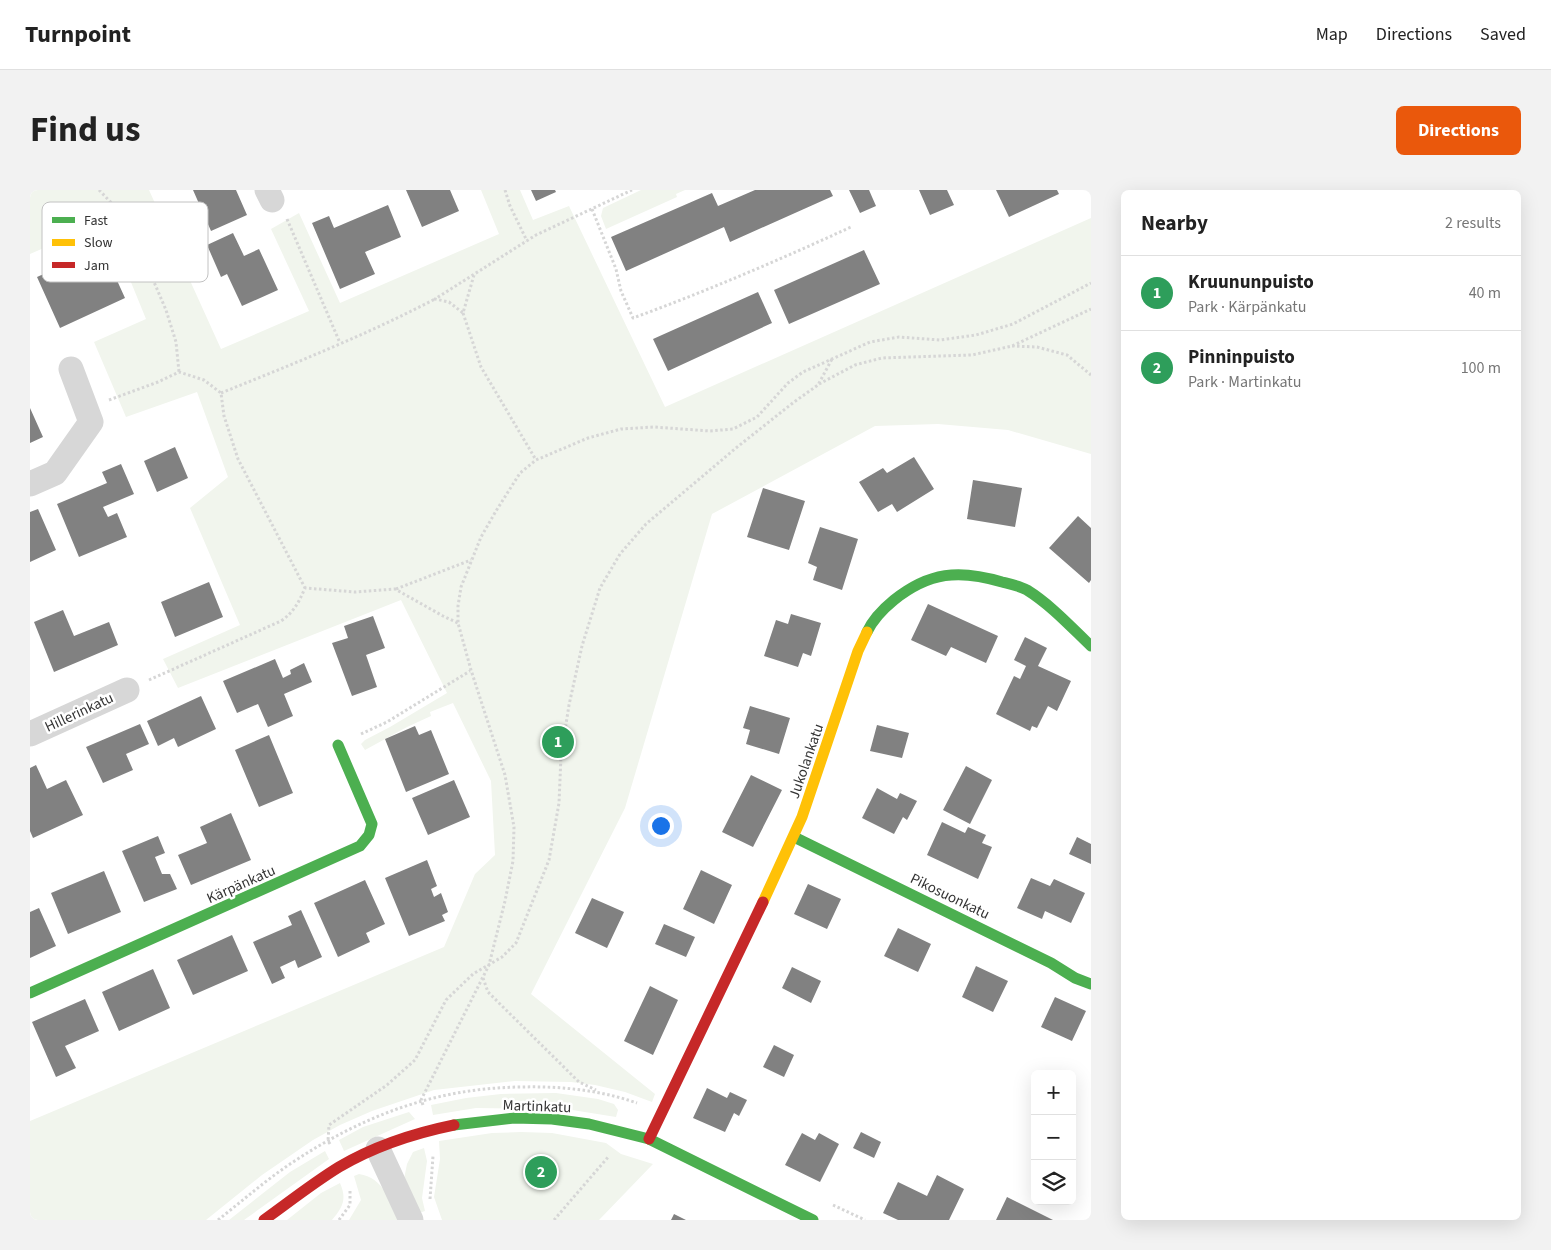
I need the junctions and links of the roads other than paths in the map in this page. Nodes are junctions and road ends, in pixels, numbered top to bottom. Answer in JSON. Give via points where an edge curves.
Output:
{"nodes":[{"id":1,"x":71,"y":369,"type":"dead end"},
{"id":2,"x":30,"y":484,"type":"edge"},
{"id":3,"x":1091,"y":646,"type":"edge"},
{"id":4,"x":127,"y":690,"type":"road end"},
{"id":5,"x":30,"y":734,"type":"edge"},
{"id":6,"x":338,"y":744,"type":"road end"},
{"id":7,"x":794,"y":837,"type":"junction"},
{"id":8,"x":1091,"y":984,"type":"edge"},
{"id":9,"x":30,"y":993,"type":"edge"},
{"id":10,"x":649,"y":1139,"type":"junction"},
{"id":11,"x":378,"y":1150,"type":"junction"},
{"id":12,"x":264,"y":1220,"type":"edge"},
{"id":13,"x":411,"y":1220,"type":"edge"},
{"id":14,"x":813,"y":1220,"type":"edge"}],
"edges":[{"from":1,"to":2,"type":"street","via":[[91,422],[55,473]]},
{"from":3,"to":7,"type":"street","name":"Jukolankatu","via":[[1025,589],[962,574],[939,576],[916,584],[882,610],[869,627]]},
{"from":4,"to":5,"type":"street","name":"Hillerinkatu"},
{"from":6,"to":9,"type":"street","name":"Kärpänkatu","via":[[372,824],[366,843]]},
{"from":7,"to":8,"type":"street","name":"Pikosuonkatu"},
{"from":7,"to":10,"type":"street","name":"Jukolankatu"},
{"from":10,"to":11,"type":"street","name":"Martinkatu","via":[[589,1124],[514,1118],[429,1130]]},
{"from":10,"to":14,"type":"street","name":"Martinkatu"},
{"from":11,"to":12,"type":"street","name":"Martinkatu","via":[[341,1166]]},
{"from":11,"to":13,"type":"street"}]}
